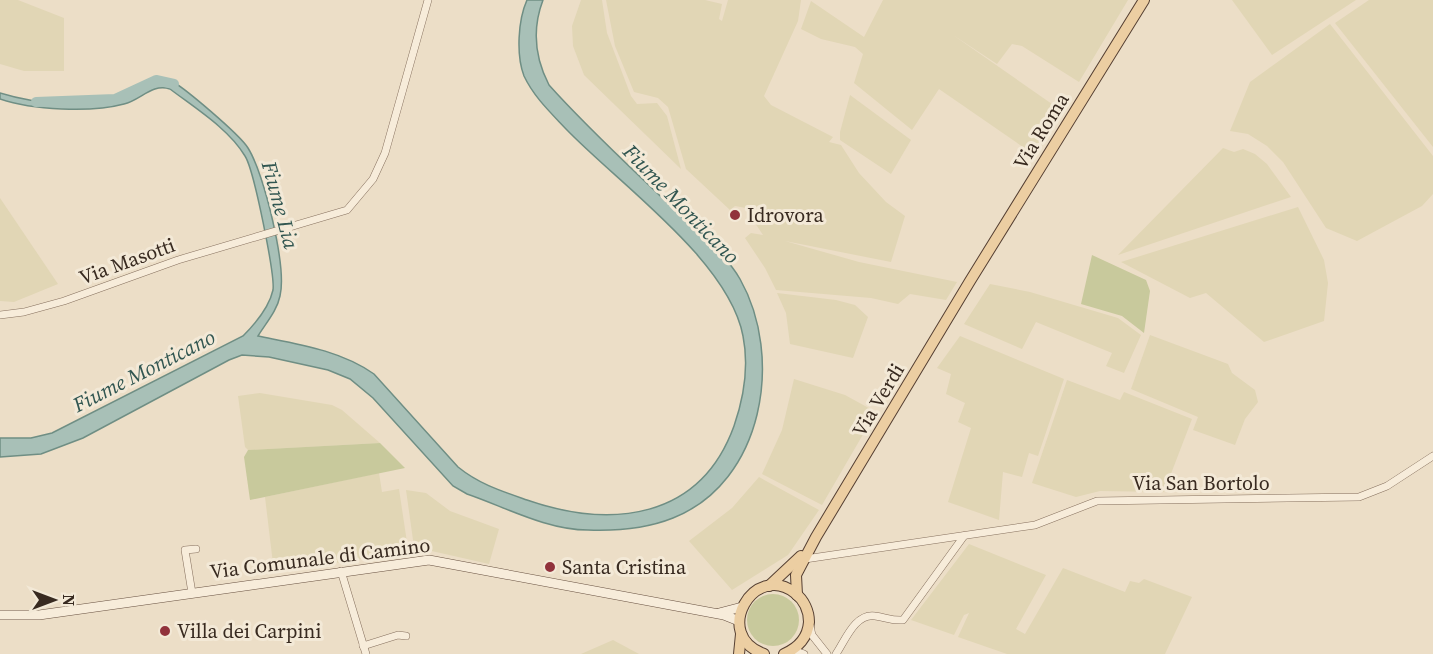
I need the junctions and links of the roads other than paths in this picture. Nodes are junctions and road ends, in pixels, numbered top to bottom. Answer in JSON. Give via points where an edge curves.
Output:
{"nodes":[{"id":1,"x":428,"y":0,"type":"edge"},
{"id":2,"x":1144,"y":0,"type":"edge"},
{"id":3,"x":969,"y":281,"type":"joint"},
{"id":4,"x":0,"y":315,"type":"edge"},
{"id":5,"x":1433,"y":456,"type":"edge"},
{"id":6,"x":964,"y":536,"type":"junction"},
{"id":7,"x":816,"y":537,"type":"junction"},
{"id":8,"x":196,"y":549,"type":"dead end"},
{"id":9,"x":805,"y":559,"type":"junction"},
{"id":10,"x":340,"y":571,"type":"junction"},
{"id":11,"x":769,"y":586,"type":"junction"},
{"id":12,"x":192,"y":593,"type":"junction"},
{"id":13,"x":797,"y":595,"type":"junction"},
{"id":14,"x":742,"y":607,"type":"junction"},
{"id":15,"x":713,"y":613,"type":"junction"},
{"id":16,"x":0,"y":615,"type":"edge"},
{"id":17,"x":739,"y":621,"type":"junction"},
{"id":18,"x":808,"y":622,"type":"junction"},
{"id":19,"x":741,"y":633,"type":"junction"},
{"id":20,"x":406,"y":636,"type":"dead end"},
{"id":21,"x":363,"y":646,"type":"junction"},
{"id":22,"x":794,"y":653,"type":"edge"},
{"id":23,"x":366,"y":654,"type":"edge"},
{"id":24,"x":739,"y":654,"type":"edge"},
{"id":25,"x":764,"y":654,"type":"edge"},
{"id":26,"x":827,"y":654,"type":"edge"},
{"id":27,"x":836,"y":654,"type":"edge"}],
"edges":[{"from":1,"to":4,"type":"street","name":"Via Masotti","via":[[389,143],[374,179],[347,210],[188,257],[64,301]]},
{"from":2,"to":3,"type":"main road","name":"Via Roma"},
{"from":3,"to":7,"type":"main road","name":"Via Verdi"},
{"from":5,"to":6,"type":"street","name":"Via San Bortolo","via":[[1387,486],[1359,497],[1097,501],[1035,525]]},
{"from":6,"to":9,"type":"street","name":"Via San Bortolo"},
{"from":6,"to":27,"type":"street","via":[[903,620],[871,615],[864,618],[854,625]]},
{"from":7,"to":9,"type":"main road"},
{"from":7,"to":11,"type":"main road","via":[[792,567]]},
{"from":8,"to":12,"type":"street","via":[[185,550]]},
{"from":9,"to":13,"type":"main road","via":[[796,575]]},
{"from":10,"to":12,"type":"street","name":"Via Comunale di Camino"},
{"from":10,"to":15,"type":"street","name":"Via Comunale di Camino","via":[[438,561]]},
{"from":10,"to":21,"type":"street"},
{"from":11,"to":13,"type":"main road","via":[[779,586]]},
{"from":11,"to":14,"type":"main road","via":[[753,593]]},
{"from":12,"to":16,"type":"street","name":"Via Comunale di Camino","via":[[39,615]]},
{"from":13,"to":18,"type":"main road","via":[[804,603]]},
{"from":14,"to":15,"type":"street","name":"Via Comunale di Camino"},
{"from":14,"to":17,"type":"main road"},
{"from":15,"to":17,"type":"street","name":"Via Comunale di Camino"},
{"from":17,"to":19,"type":"main road"},
{"from":18,"to":22,"type":"main road","via":[[807,633]]},
{"from":18,"to":26,"type":"street","via":[[812,635]]},
{"from":19,"to":24,"type":"main road"},
{"from":19,"to":25,"type":"main road","via":[[747,644]]},
{"from":20,"to":21,"type":"street"},
{"from":21,"to":23,"type":"street"}]}
